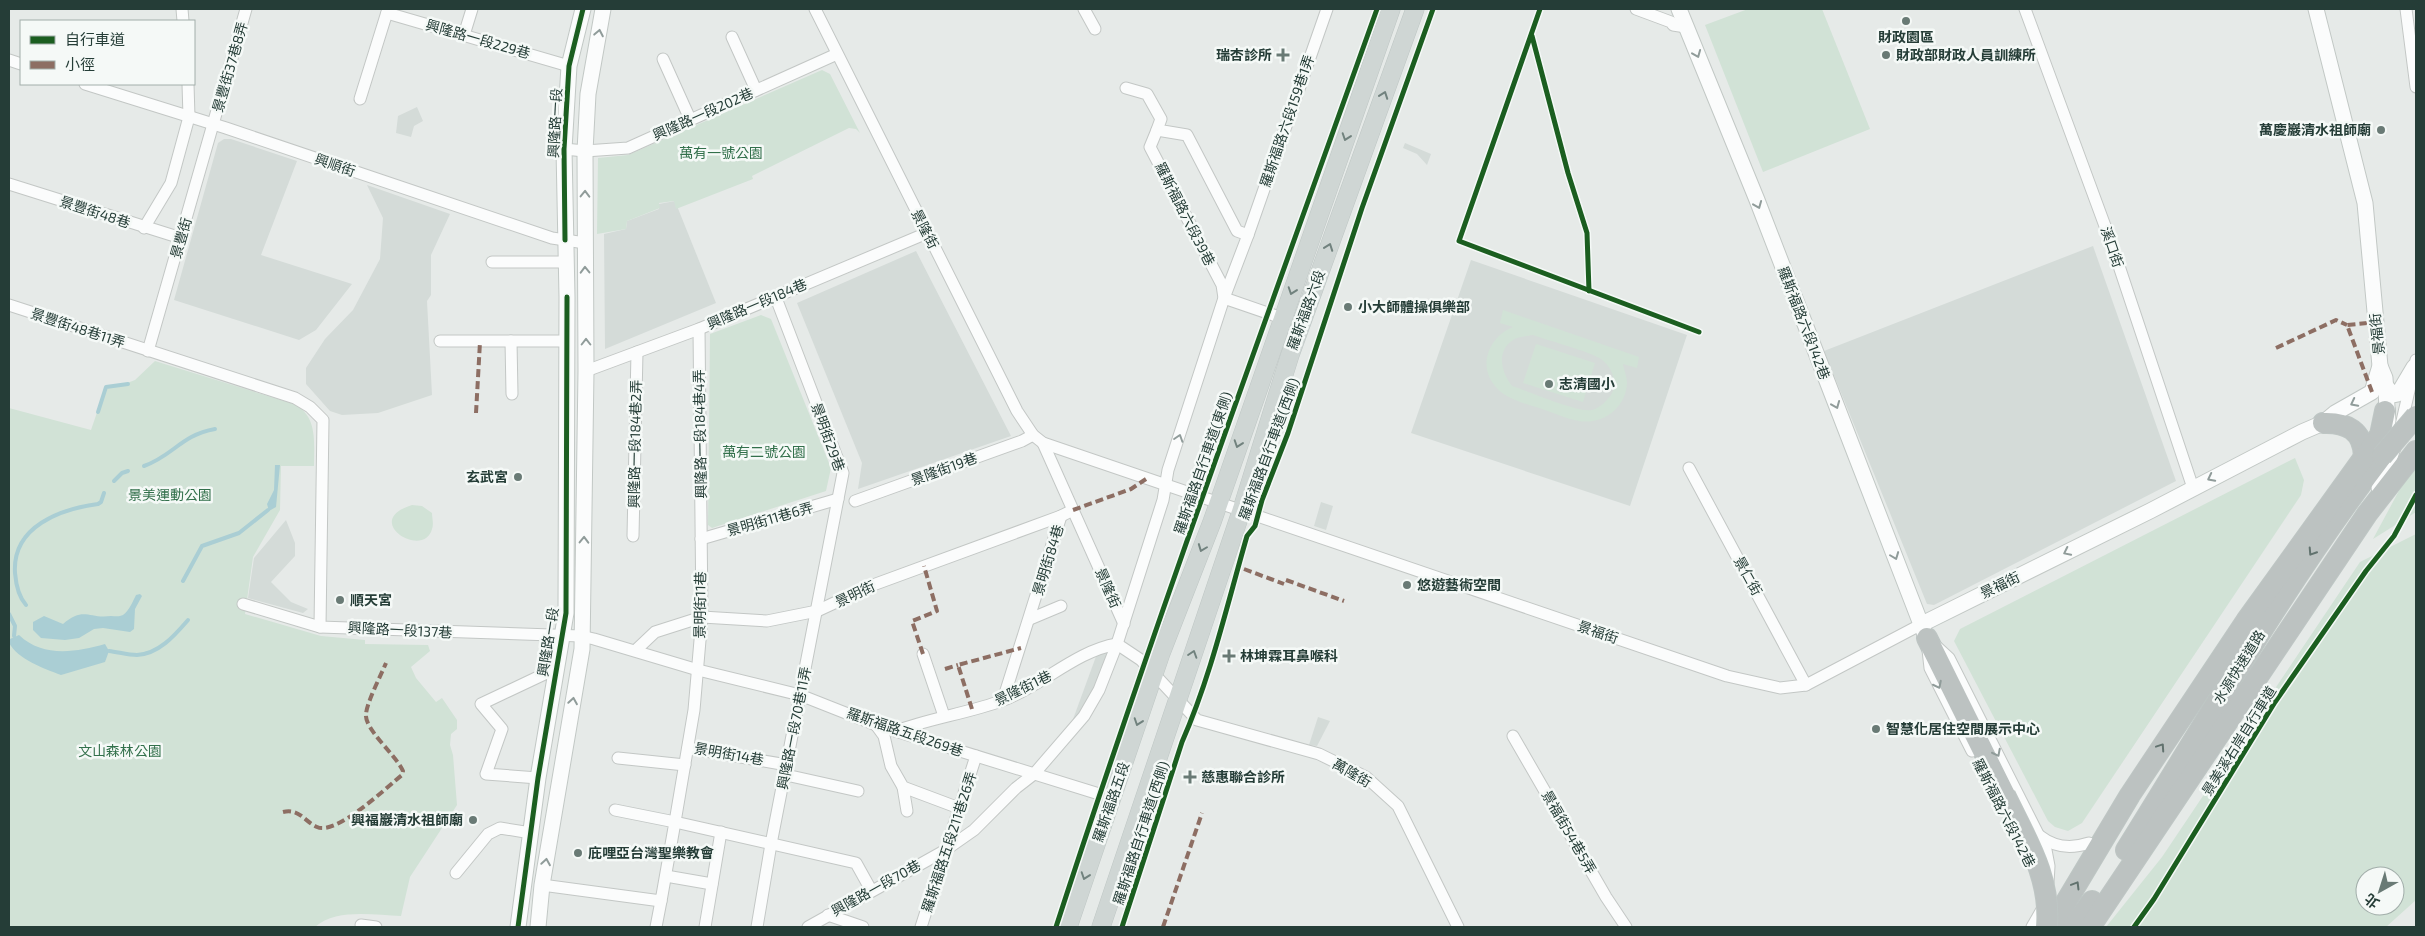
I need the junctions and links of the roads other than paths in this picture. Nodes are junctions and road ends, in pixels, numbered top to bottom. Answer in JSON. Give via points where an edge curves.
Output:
{"nodes":[{"id":1,"x":246,"y":9,"type":"edge"},
{"id":2,"x":472,"y":9,"type":"edge"},
{"id":3,"x":583,"y":9,"type":"edge"},
{"id":4,"x":603,"y":9,"type":"edge"},
{"id":5,"x":815,"y":9,"type":"edge"},
{"id":6,"x":1084,"y":9,"type":"edge"},
{"id":7,"x":1327,"y":9,"type":"edge"},
{"id":8,"x":1391,"y":9,"type":"edge"},
{"id":9,"x":1415,"y":9,"type":"edge"},
{"id":10,"x":1636,"y":9,"type":"edge"},
{"id":11,"x":1679,"y":9,"type":"edge"},
{"id":12,"x":2025,"y":9,"type":"edge"},
{"id":13,"x":2316,"y":9,"type":"edge"},
{"id":14,"x":2406,"y":9,"type":"edge"},
{"id":15,"x":388,"y":11,"type":"edge"},
{"id":16,"x":1686,"y":27,"type":"junction"},
{"id":17,"x":1095,"y":29,"type":"dead end"},
{"id":18,"x":464,"y":35,"type":"junction"},
{"id":19,"x":732,"y":37,"type":"dead end"},
{"id":20,"x":837,"y":54,"type":"junction"},
{"id":21,"x":663,"y":58,"type":"dead end"},
{"id":22,"x":569,"y":66,"type":"junction"},
{"id":23,"x":88,"y":85,"type":"edge"},
{"id":24,"x":188,"y":85,"type":"edge"},
{"id":25,"x":2416,"y":87,"type":"edge"},
{"id":26,"x":1126,"y":88,"type":"dead end"},
{"id":27,"x":756,"y":90,"type":"junction"},
{"id":28,"x":360,"y":99,"type":"dead end"},
{"id":29,"x":190,"y":117,"type":"junction"},
{"id":30,"x":690,"y":119,"type":"junction"},
{"id":31,"x":214,"y":124,"type":"junction"},
{"id":32,"x":1157,"y":130,"type":"junction"},
{"id":33,"x":564,"y":150,"type":"junction"},
{"id":34,"x":585,"y":151,"type":"junction"},
{"id":35,"x":9,"y":184,"type":"edge"},
{"id":36,"x":144,"y":228,"type":"junction"},
{"id":37,"x":927,"y":233,"type":"junction"},
{"id":38,"x":1248,"y":234,"type":"junction"},
{"id":39,"x":181,"y":238,"type":"junction"},
{"id":40,"x":565,"y":240,"type":"junction"},
{"id":41,"x":585,"y":243,"type":"junction"},
{"id":42,"x":492,"y":262,"type":"dead end"},
{"id":43,"x":566,"y":262,"type":"junction"},
{"id":44,"x":776,"y":298,"type":"junction"},
{"id":45,"x":1224,"y":298,"type":"junction"},
{"id":46,"x":9,"y":305,"type":"edge"},
{"id":47,"x":1282,"y":318,"type":"junction"},
{"id":48,"x":699,"y":329,"type":"junction"},
{"id":49,"x":440,"y":341,"type":"dead end"},
{"id":50,"x":511,"y":341,"type":"junction"},
{"id":51,"x":567,"y":342,"type":"junction"},
{"id":52,"x":148,"y":351,"type":"junction"},
{"id":53,"x":637,"y":352,"type":"junction"},
{"id":54,"x":2415,"y":363,"type":"edge"},
{"id":55,"x":2380,"y":366,"type":"junction"},
{"id":56,"x":586,"y":371,"type":"junction"},
{"id":57,"x":2386,"y":386,"type":"junction"},
{"id":58,"x":512,"y":394,"type":"dead end"},
{"id":59,"x":2385,"y":411,"type":"junction"},
{"id":60,"x":2416,"y":416,"type":"edge"},
{"id":61,"x":2324,"y":423,"type":"junction"},
{"id":62,"x":1033,"y":435,"type":"junction"},
{"id":63,"x":1043,"y":443,"type":"junction"},
{"id":64,"x":2416,"y":451,"type":"edge"},
{"id":65,"x":2393,"y":454,"type":"junction"},
{"id":66,"x":2364,"y":456,"type":"junction"},
{"id":67,"x":1689,"y":468,"type":"dead end"},
{"id":68,"x":1164,"y":484,"type":"junction"},
{"id":69,"x":2193,"y":488,"type":"junction"},
{"id":70,"x":838,"y":499,"type":"junction"},
{"id":71,"x":855,"y":500,"type":"dead end"},
{"id":72,"x":1218,"y":502,"type":"junction"},
{"id":73,"x":1242,"y":509,"type":"junction"},
{"id":74,"x":1072,"y":510,"type":"junction"},
{"id":75,"x":1062,"y":516,"type":"junction"},
{"id":76,"x":633,"y":536,"type":"dead end"},
{"id":77,"x":701,"y":539,"type":"junction"},
{"id":78,"x":243,"y":604,"type":"dead end"},
{"id":79,"x":1061,"y":606,"type":"dead end"},
{"id":80,"x":817,"y":612,"type":"junction"},
{"id":81,"x":702,"y":617,"type":"junction"},
{"id":82,"x":1030,"y":619,"type":"junction"},
{"id":83,"x":1124,"y":624,"type":"junction"},
{"id":84,"x":320,"y":626,"type":"junction"},
{"id":85,"x":1924,"y":631,"type":"junction"},
{"id":86,"x":561,"y":636,"type":"junction"},
{"id":87,"x":582,"y":636,"type":"junction"},
{"id":88,"x":1118,"y":644,"type":"junction"},
{"id":89,"x":636,"y":650,"type":"junction"},
{"id":90,"x":923,"y":654,"type":"dead end"},
{"id":91,"x":555,"y":669,"type":"junction"},
{"id":92,"x":698,"y":670,"type":"junction"},
{"id":93,"x":1154,"y":676,"type":"junction"},
{"id":94,"x":1806,"y":685,"type":"junction"},
{"id":95,"x":800,"y":694,"type":"junction"},
{"id":96,"x":1003,"y":700,"type":"junction"},
{"id":97,"x":1178,"y":700,"type":"junction"},
{"id":98,"x":944,"y":716,"type":"junction"},
{"id":99,"x":876,"y":725,"type":"junction"},
{"id":100,"x":896,"y":731,"type":"junction"},
{"id":101,"x":1513,"y":736,"type":"dead end"},
{"id":102,"x":688,"y":748,"type":"junction"},
{"id":103,"x":976,"y":756,"type":"junction"},
{"id":104,"x":618,"y":758,"type":"dead end"},
{"id":105,"x":685,"y":765,"type":"junction"},
{"id":106,"x":786,"y":770,"type":"junction"},
{"id":107,"x":1034,"y":774,"type":"junction"},
{"id":108,"x":538,"y":778,"type":"junction"},
{"id":109,"x":903,"y":787,"type":"junction"},
{"id":110,"x":858,"y":792,"type":"dead end"},
{"id":111,"x":1112,"y":798,"type":"junction"},
{"id":112,"x":959,"y":808,"type":"junction"},
{"id":113,"x":615,"y":810,"type":"dead end"},
{"id":114,"x":907,"y":810,"type":"dead end"},
{"id":115,"x":675,"y":822,"type":"junction"},
{"id":116,"x":721,"y":832,"type":"junction"},
{"id":117,"x":530,"y":833,"type":"junction"},
{"id":118,"x":2038,"y":835,"type":"junction"},
{"id":119,"x":2089,"y":843,"type":"dead end"},
{"id":120,"x":771,"y":844,"type":"junction"},
{"id":121,"x":944,"y":851,"type":"junction"},
{"id":122,"x":456,"y":873,"type":"dead end"},
{"id":123,"x":666,"y":876,"type":"junction"},
{"id":124,"x":712,"y":884,"type":"junction"},
{"id":125,"x":542,"y":885,"type":"junction"},
{"id":126,"x":871,"y":890,"type":"junction"},
{"id":127,"x":661,"y":901,"type":"junction"},
{"id":128,"x":828,"y":915,"type":"junction"},
{"id":129,"x":361,"y":925,"type":"dead end"},
{"id":130,"x":2042,"y":926,"type":"edge"},
{"id":131,"x":376,"y":927,"type":"edge"},
{"id":132,"x":518,"y":927,"type":"edge"},
{"id":133,"x":538,"y":927,"type":"edge"},
{"id":134,"x":656,"y":927,"type":"edge"},
{"id":135,"x":705,"y":927,"type":"edge"},
{"id":136,"x":757,"y":927,"type":"edge"},
{"id":137,"x":808,"y":927,"type":"edge"},
{"id":138,"x":863,"y":927,"type":"edge"},
{"id":139,"x":921,"y":927,"type":"edge"},
{"id":140,"x":1068,"y":927,"type":"edge"},
{"id":141,"x":1102,"y":927,"type":"edge"},
{"id":142,"x":1458,"y":927,"type":"edge"},
{"id":143,"x":1626,"y":927,"type":"edge"},
{"id":144,"x":2073,"y":927,"type":"edge"},
{"id":145,"x":2082,"y":927,"type":"edge"},
{"id":146,"x":2090,"y":927,"type":"edge"}],
"edges":[{"from":1,"to":31,"type":"street","name":"景豐街37巷8弄"},
{"from":2,"to":18,"type":"street"},
{"from":3,"to":22,"type":"main road","name":"興隆路一段"},
{"from":34,"to":4,"type":"main road","one_way":true,"via":[[588,94]]},
{"from":5,"to":20,"type":"street","name":"景隆街"},
{"from":6,"to":17,"type":"street"},
{"from":7,"to":38,"type":"street","name":"羅斯福路六段159巷1弄"},
{"from":8,"to":47,"type":"main road","name":"羅斯福路六段","one_way":true},
{"from":73,"to":9,"type":"main road","name":"羅斯福路六段","one_way":true,"via":[[1290,355]]},
{"from":10,"to":16,"type":"street","via":[[1673,25]]},
{"from":11,"to":16,"type":"main road","name":"羅斯福路六段142巷"},
{"from":12,"to":69,"type":"street","name":"溪口街","via":[[2112,245]]},
{"from":13,"to":55,"type":"main road","name":"景福街","via":[[2365,203]]},
{"from":14,"to":25,"type":"street"},
{"from":15,"to":18,"type":"street","name":"興隆路一段229巷"},
{"from":15,"to":28,"type":"street","name":"興隆路一段229巷"},
{"from":16,"to":85,"type":"main road","name":"羅斯福路六段142巷","one_way":true},
{"from":18,"to":22,"type":"street","name":"興隆路一段229巷"},
{"from":19,"to":27,"type":"street"},
{"from":20,"to":27,"type":"street","name":"興隆路一段202巷"},
{"from":20,"to":37,"type":"street","name":"景隆街"},
{"from":21,"to":30,"type":"street"},
{"from":22,"to":33,"type":"main road","name":"興隆路一段"},
{"from":23,"to":29,"type":"street","name":"興順街"},
{"from":24,"to":29,"type":"street"},
{"from":26,"to":32,"type":"street","name":"羅斯福路六段39巷","via":[[1147,94],[1161,119]]},
{"from":27,"to":30,"type":"street","name":"興隆路一段202巷"},
{"from":29,"to":31,"type":"street","name":"興順街"},
{"from":29,"to":36,"type":"street","via":[[171,183]]},
{"from":30,"to":34,"type":"street","name":"興隆路一段202巷","via":[[628,148]]},
{"from":31,"to":39,"type":"street","name":"景豐街"},
{"from":31,"to":40,"type":"street","name":"興順街"},
{"from":32,"to":38,"type":"street","via":[[1187,135],[1237,231]]},
{"from":32,"to":45,"type":"street","name":"羅斯福路六段39巷","via":[[1150,147],[1222,285]]},
{"from":33,"to":34,"type":"street","name":"興隆路一段202巷"},
{"from":33,"to":40,"type":"main road","name":"興隆路一段"},
{"from":41,"to":34,"type":"main road","one_way":true},
{"from":35,"to":36,"type":"street","name":"景豐街48巷"},
{"from":36,"to":39,"type":"street","name":"景豐街48巷"},
{"from":37,"to":44,"type":"street","name":"興隆路一段184巷"},
{"from":37,"to":62,"type":"street","name":"景隆街","via":[[1017,411]]},
{"from":38,"to":45,"type":"street","name":"羅斯福路六段39巷"},
{"from":39,"to":52,"type":"street","name":"景豐街"},
{"from":40,"to":41,"type":"street","name":"興順街"},
{"from":40,"to":43,"type":"main road","name":"興隆路一段"},
{"from":56,"to":41,"type":"main road","one_way":true},
{"from":42,"to":43,"type":"street"},
{"from":43,"to":51,"type":"main road","name":"興隆路一段"},
{"from":44,"to":48,"type":"street","name":"興隆路一段184巷"},
{"from":44,"to":70,"type":"street","name":"景明街29巷","via":[[843,474]]},
{"from":45,"to":47,"type":"street"},
{"from":68,"to":45,"type":"street","name":"興隆路一段70巷","one_way":true},
{"from":46,"to":52,"type":"street","name":"景豐街48巷11弄"},
{"from":47,"to":72,"type":"main road","name":"羅斯福路六段","one_way":true},
{"from":48,"to":53,"type":"street","name":"興隆路一段184巷"},
{"from":48,"to":77,"type":"street","name":"興隆路一段184巷4弄"},
{"from":49,"to":50,"type":"street"},
{"from":50,"to":51,"type":"street"},
{"from":50,"to":58,"type":"street"},
{"from":51,"to":86,"type":"main road","name":"興隆路一段","via":[[566,613]]},
{"from":52,"to":84,"type":"street","name":"景豐街48巷11弄","via":[[295,398],[323,420]]},
{"from":53,"to":56,"type":"street","name":"興隆路一段184巷"},
{"from":53,"to":76,"type":"street","name":"興隆路一段184巷2弄"},
{"from":54,"to":57,"type":"main road","via":[[2398,394],[2393,395]]},
{"from":54,"to":65,"type":"street"},
{"from":55,"to":57,"type":"main road"},
{"from":55,"to":61,"type":"main road","name":"景福街","one_way":true,"via":[[2372,392]]},
{"from":87,"to":56,"type":"main road","one_way":true},
{"from":57,"to":59,"type":"main road"},
{"from":59,"to":65,"type":"main road"},
{"from":59,"to":66,"type":"highway","via":[[2380,435]]},
{"from":60,"to":144,"type":"highway","name":"水源快速道路","one_way":true,"bridge":true,"via":[[2330,524],[2118,863]]},
{"from":61,"to":66,"type":"highway","via":[[2352,429],[2364,444]]},
{"from":61,"to":69,"type":"main road","name":"景福街","one_way":true},
{"from":62,"to":63,"type":"street","name":"景隆街"},
{"from":62,"to":71,"type":"street","name":"景隆街19巷"},
{"from":63,"to":68,"type":"street","name":"景隆街"},
{"from":63,"to":74,"type":"street","name":"景隆街"},
{"from":64,"to":146,"type":"highway","name":"水源快速道路","via":[[2367,514]]},
{"from":65,"to":145,"type":"street","via":[[2383,478]]},
{"from":130,"to":66,"type":"highway","one_way":true,"via":[[2246,621]]},
{"from":67,"to":94,"type":"street","name":"景仁街"},
{"from":68,"to":72,"type":"street","name":"景隆街"},
{"from":68,"to":83,"type":"street","name":"興隆路一段70巷","via":[[1163,500]]},
{"from":69,"to":85,"type":"main road","name":"景福街","one_way":true},
{"from":70,"to":77,"type":"street","name":"景明街11巷6弄"},
{"from":70,"to":80,"type":"street","name":"景明街29巷"},
{"from":72,"to":73,"type":"street","name":"景隆街"},
{"from":72,"to":93,"type":"main road","name":"羅斯福路六段","one_way":true},
{"from":73,"to":94,"type":"street","name":"景福街","via":[[1727,676],[1780,688]]},
{"from":97,"to":73,"type":"main road","name":"羅斯福路六段","one_way":true},
{"from":74,"to":75,"type":"street","name":"景明街"},
{"from":74,"to":83,"type":"street","name":"景隆街"},
{"from":75,"to":80,"type":"street","name":"景明街","via":[[873,585]]},
{"from":75,"to":82,"type":"street","name":"景明街84巷"},
{"from":77,"to":81,"type":"street","name":"景明街11巷"},
{"from":78,"to":84,"type":"street","name":"興隆路一段137巷"},
{"from":79,"to":82,"type":"street"},
{"from":80,"to":81,"type":"street","name":"景明街","via":[[766,621]]},
{"from":80,"to":95,"type":"street","name":"興隆路一段70巷11弄"},
{"from":81,"to":89,"type":"street","name":"景明街","via":[[655,632]]},
{"from":81,"to":92,"type":"street","name":"景明街11巷"},
{"from":82,"to":96,"type":"street","name":"景明街84巷"},
{"from":83,"to":88,"type":"street","name":"興隆路一段70巷"},
{"from":84,"to":86,"type":"street","name":"興隆路一段137巷"},
{"from":85,"to":94,"type":"street","name":"景福街"},
{"from":85,"to":118,"type":"street","name":"羅斯福路六段142巷","one_way":true,"via":[[1949,658]]},
{"from":85,"to":130,"type":"street","name":"羅斯福路六段142巷","one_way":true,"via":[[1930,668],[2031,865]]},
{"from":85,"to":130,"type":"highway","bridge":true,"via":[[2043,877],[2047,895]]},
{"from":86,"to":87,"type":"street"},
{"from":86,"to":91,"type":"main road","name":"興隆路一段"},
{"from":87,"to":89,"type":"street"},
{"from":125,"to":87,"type":"main road","one_way":true},
{"from":88,"to":93,"type":"street","via":[[1141,660]]},
{"from":88,"to":96,"type":"street","name":"景隆街1巷","via":[[1100,647]]},
{"from":88,"to":107,"type":"street","name":"興隆路一段70巷","via":[[1084,716]]},
{"from":89,"to":92,"type":"street"},
{"from":90,"to":98,"type":"street"},
{"from":91,"to":108,"type":"main road","name":"興隆路一段"},
{"from":91,"to":108,"type":"street","via":[[478,706],[502,729],[486,774]]},
{"from":92,"to":95,"type":"street","name":"羅斯福路五段269巷"},
{"from":92,"to":102,"type":"street","name":"景明街14巷"},
{"from":93,"to":97,"type":"street"},
{"from":93,"to":111,"type":"main road","name":"羅斯福路五段","one_way":true},
{"from":95,"to":99,"type":"street","name":"羅斯福路五段269巷"},
{"from":95,"to":106,"type":"street","name":"興隆路一段70巷11弄"},
{"from":96,"to":98,"type":"street","name":"景隆街1巷"},
{"from":97,"to":141,"type":"main road"},
{"from":97,"to":142,"type":"street","name":"萬隆街","via":[[1197,720],[1319,754],[1366,777],[1398,806]]},
{"from":98,"to":100,"type":"street","name":"景隆街1巷"},
{"from":99,"to":100,"type":"street","name":"羅斯福路五段269巷"},
{"from":99,"to":109,"type":"street","via":[[884,736],[892,766]]},
{"from":100,"to":103,"type":"street","name":"羅斯福路五段269巷"},
{"from":101,"to":143,"type":"street","name":"景福街54巷5弄"},
{"from":102,"to":105,"type":"street"},
{"from":102,"to":106,"type":"street","name":"景明街14巷"},
{"from":103,"to":107,"type":"street","name":"羅斯福路五段269巷"},
{"from":103,"to":112,"type":"street","name":"羅斯福路五段211巷26弄"},
{"from":104,"to":105,"type":"street"},
{"from":105,"to":115,"type":"street"},
{"from":106,"to":110,"type":"street","name":"景明街14巷"},
{"from":106,"to":120,"type":"street","name":"興隆路一段70巷11弄"},
{"from":107,"to":111,"type":"street","name":"羅斯福路五段269巷"},
{"from":107,"to":121,"type":"street","name":"興隆路一段70巷","via":[[974,830]]},
{"from":108,"to":117,"type":"main road","name":"興隆路一段"},
{"from":109,"to":112,"type":"street"},
{"from":109,"to":114,"type":"street"},
{"from":111,"to":140,"type":"main road","name":"羅斯福路五段","one_way":true},
{"from":112,"to":121,"type":"street","name":"羅斯福路五段211巷26弄"},
{"from":113,"to":115,"type":"street"},
{"from":115,"to":116,"type":"street"},
{"from":115,"to":123,"type":"street"},
{"from":116,"to":120,"type":"street"},
{"from":116,"to":124,"type":"street"},
{"from":117,"to":122,"type":"street","via":[[500,828],[488,834]]},
{"from":117,"to":132,"type":"main road","name":"興隆路一段"},
{"from":118,"to":119,"type":"street","via":[[2057,846]]},
{"from":118,"to":130,"type":"street","name":"羅斯福路六段142巷","via":[[2048,854],[2049,866]]},
{"from":120,"to":126,"type":"street","via":[[856,863]]},
{"from":120,"to":136,"type":"street","name":"興隆路一段70巷11弄"},
{"from":121,"to":126,"type":"street","name":"興隆路一段70巷"},
{"from":121,"to":139,"type":"street","name":"羅斯福路五段211巷26弄"},
{"from":123,"to":124,"type":"street"},
{"from":123,"to":127,"type":"street"},
{"from":124,"to":135,"type":"street"},
{"from":125,"to":127,"type":"street"},
{"from":125,"to":133,"type":"main road"},
{"from":126,"to":128,"type":"street","name":"興隆路一段70巷"},
{"from":127,"to":134,"type":"street"},
{"from":128,"to":137,"type":"street","name":"興隆路一段70巷"},
{"from":128,"to":138,"type":"street"},
{"from":129,"to":131,"type":"street"}]}
